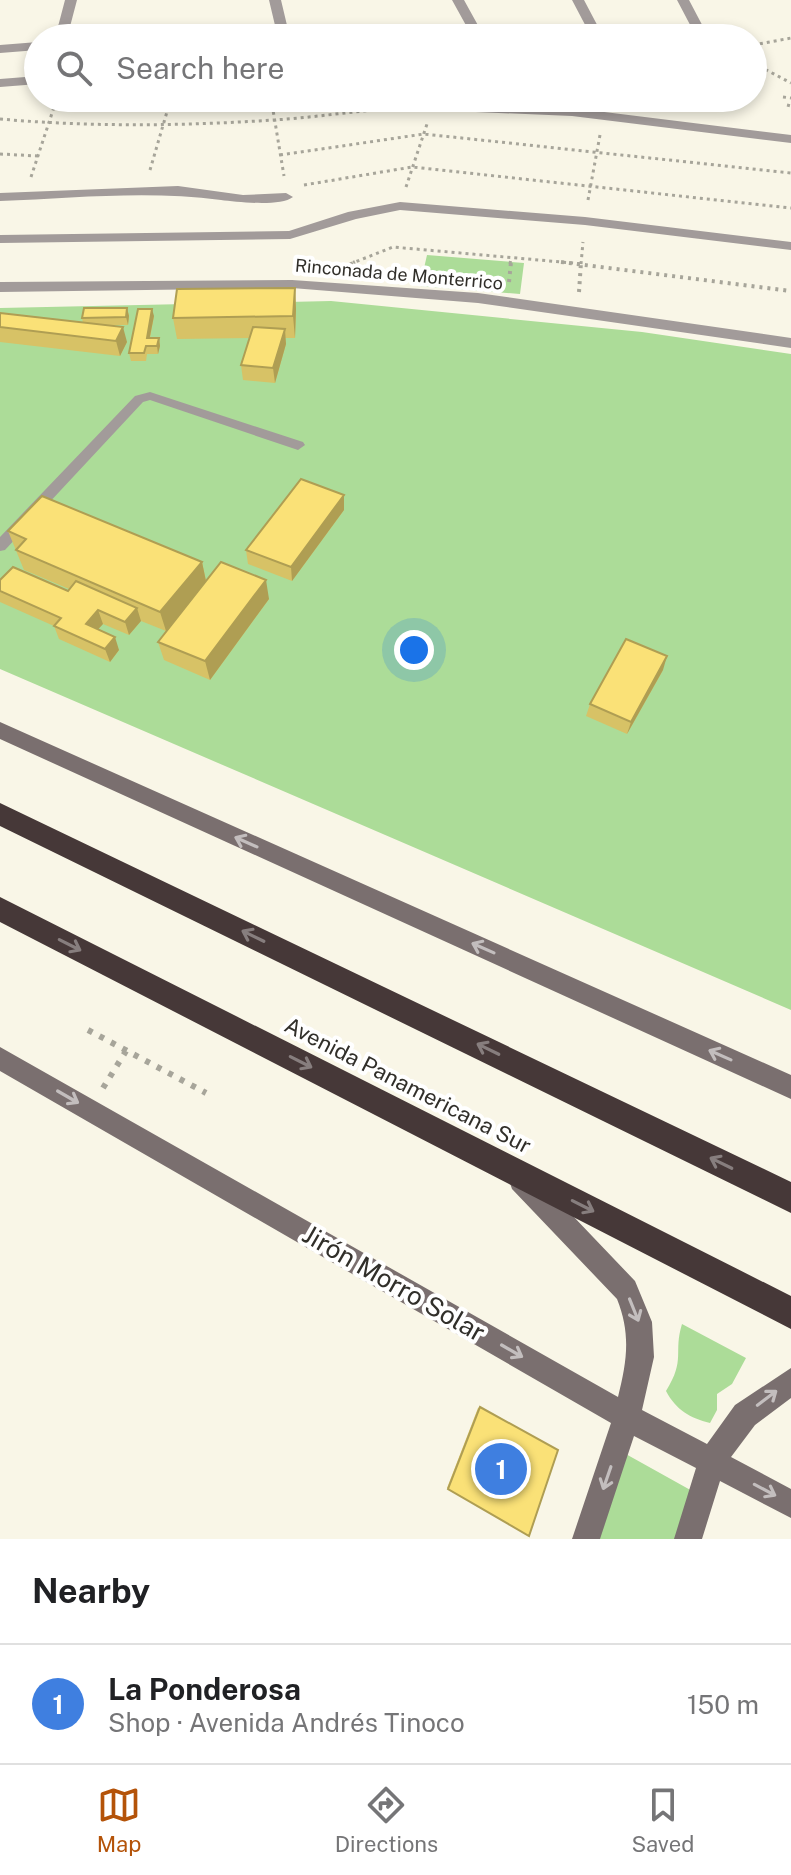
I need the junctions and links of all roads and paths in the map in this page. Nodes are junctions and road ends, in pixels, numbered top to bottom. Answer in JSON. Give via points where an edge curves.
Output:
{"nodes":[{"id":1,"x":71,"y":0,"type":"edge"},
{"id":2,"x":275,"y":0,"type":"edge"},
{"id":3,"x":458,"y":0,"type":"edge"},
{"id":4,"x":578,"y":0,"type":"edge"},
{"id":5,"x":683,"y":0,"type":"edge"},
{"id":6,"x":65,"y":24,"type":"edge"},
{"id":7,"x":281,"y":24,"type":"edge"},
{"id":8,"x":471,"y":24,"type":"edge"},
{"id":9,"x":591,"y":24,"type":"edge"},
{"id":10,"x":696,"y":24,"type":"edge"},
{"id":11,"x":791,"y":38,"type":"edge"},
{"id":12,"x":767,"y":42,"type":"edge"},
{"id":13,"x":24,"y":47,"type":"edge"},
{"id":14,"x":0,"y":49,"type":"edge"},
{"id":15,"x":767,"y":70,"type":"edge"},
{"id":16,"x":24,"y":81,"type":"edge"},
{"id":17,"x":0,"y":83,"type":"edge"},
{"id":18,"x":791,"y":83,"type":"edge"},
{"id":19,"x":783,"y":97,"type":"dead end"},
{"id":20,"x":791,"y":98,"type":"edge"},
{"id":21,"x":53,"y":112,"type":"edge"},
{"id":22,"x":167,"y":112,"type":"edge"},
{"id":23,"x":373,"y":112,"type":"edge"},
{"id":24,"x":432,"y":112,"type":"edge"},
{"id":25,"x":572,"y":112,"type":"edge"},
{"id":26,"x":603,"y":117,"type":"junction"},
{"id":27,"x":0,"y":119,"type":"edge"},
{"id":28,"x":164,"y":123,"type":"junction"},
{"id":29,"x":49,"y":124,"type":"junction"},
{"id":30,"x":424,"y":134,"type":"junction"},
{"id":31,"x":791,"y":139,"type":"edge"},
{"id":32,"x":597,"y":152,"type":"junction"},
{"id":33,"x":0,"y":154,"type":"edge"},
{"id":34,"x":280,"y":155,"type":"dead end"},
{"id":35,"x":38,"y":156,"type":"junction"},
{"id":36,"x":412,"y":167,"type":"junction"},
{"id":37,"x":791,"y":173,"type":"edge"},
{"id":38,"x":590,"y":185,"type":"junction"},
{"id":39,"x":300,"y":186,"type":"dead end"},
{"id":40,"x":144,"y":192,"type":"junction"},
{"id":41,"x":24,"y":196,"type":"junction"},
{"id":42,"x":0,"y":197,"type":"edge"},
{"id":43,"x":286,"y":197,"type":"dead end"},
{"id":44,"x":400,"y":206,"type":"junction"},
{"id":45,"x":791,"y":208,"type":"edge"},
{"id":46,"x":585,"y":221,"type":"junction"},
{"id":47,"x":0,"y":239,"type":"edge"},
{"id":48,"x":791,"y":246,"type":"edge"},
{"id":49,"x":581,"y":264,"type":"junction"},
{"id":50,"x":302,"y":285,"type":"junction"},
{"id":51,"x":0,"y":287,"type":"edge"},
{"id":52,"x":791,"y":291,"type":"edge"},
{"id":53,"x":577,"y":312,"type":"junction"},
{"id":54,"x":791,"y":343,"type":"edge"},
{"id":55,"x":298,"y":445,"type":"dead end"},
{"id":56,"x":0,"y":546,"type":"edge"},
{"id":57,"x":0,"y":730,"type":"edge"},
{"id":58,"x":0,"y":814,"type":"edge"},
{"id":59,"x":0,"y":909,"type":"edge"},
{"id":60,"x":88,"y":1030,"type":"dead end"},
{"id":61,"x":126,"y":1051,"type":"junction"},
{"id":62,"x":0,"y":1058,"type":"edge"},
{"id":63,"x":791,"y":1087,"type":"edge"},
{"id":64,"x":101,"y":1091,"type":"dead end"},
{"id":65,"x":206,"y":1093,"type":"dead end"},
{"id":66,"x":509,"y":1168,"type":"junction"},
{"id":67,"x":791,"y":1198,"type":"edge"},
{"id":68,"x":791,"y":1313,"type":"edge"},
{"id":69,"x":791,"y":1381,"type":"edge"},
{"id":70,"x":627,"y":1417,"type":"junction"},
{"id":71,"x":712,"y":1461,"type":"junction"},
{"id":72,"x":791,"y":1504,"type":"edge"},
{"id":73,"x":586,"y":1539,"type":"edge"},
{"id":74,"x":688,"y":1539,"type":"edge"}],
"edges":[{"from":1,"to":6,"type":"street"},
{"from":2,"to":7,"type":"street"},
{"from":3,"to":8,"type":"street"},
{"from":4,"to":9,"type":"street"},
{"from":5,"to":10,"type":"street"},
{"from":11,"to":12,"type":"path"},
{"from":13,"to":14,"type":"street"},
{"from":15,"to":18,"type":"path"},
{"from":16,"to":17,"type":"street"},
{"from":19,"to":20,"type":"path"},
{"from":21,"to":29,"type":"path"},
{"from":22,"to":28,"type":"path"},
{"from":23,"to":28,"type":"path"},
{"from":24,"to":30,"type":"path"},
{"from":25,"to":26,"type":"street"},
{"from":26,"to":31,"type":"street"},
{"from":26,"to":32,"type":"path"},
{"from":27,"to":29,"type":"path"},
{"from":28,"to":29,"type":"path"},
{"from":28,"to":40,"type":"path"},
{"from":29,"to":35,"type":"path"},
{"from":30,"to":32,"type":"path"},
{"from":30,"to":34,"type":"path"},
{"from":30,"to":36,"type":"path"},
{"from":32,"to":37,"type":"path"},
{"from":32,"to":38,"type":"path"},
{"from":33,"to":35,"type":"path"},
{"from":35,"to":41,"type":"path"},
{"from":36,"to":38,"type":"path"},
{"from":36,"to":39,"type":"path"},
{"from":36,"to":44,"type":"path"},
{"from":38,"to":45,"type":"path"},
{"from":38,"to":46,"type":"path"},
{"from":40,"to":41,"type":"street"},
{"from":40,"to":43,"type":"street"},
{"from":41,"to":42,"type":"street"},
{"from":44,"to":46,"type":"street"},
{"from":44,"to":47,"type":"street","via":[[290,235]]},
{"from":46,"to":48,"type":"street"},
{"from":46,"to":49,"type":"path"},
{"from":49,"to":50,"type":"path","via":[[393,247]]},
{"from":49,"to":52,"type":"path"},
{"from":49,"to":53,"type":"path"},
{"from":50,"to":51,"type":"street","name":"Rinconada de Monterrico"},
{"from":50,"to":53,"type":"street","name":"Rinconada de Monterrico","via":[[478,298]]},
{"from":53,"to":54,"type":"street","name":"Rinconada de Monterrico"},
{"from":55,"to":56,"type":"lane","via":[[150,396],[139,399]]},
{"from":63,"to":57,"type":"street","one_way":true},
{"from":67,"to":58,"type":"highway","one_way":true},
{"from":59,"to":66,"type":"highway","name":"Avenida Panamericana Sur","one_way":true},
{"from":60,"to":61,"type":"path"},
{"from":61,"to":64,"type":"path"},
{"from":61,"to":65,"type":"path"},
{"from":62,"to":70,"type":"street","name":"Jirón Morro Solar","one_way":true},
{"from":66,"to":68,"type":"highway","name":"Avenida Panamericana Sur","one_way":true},
{"from":66,"to":70,"type":"street","one_way":true,"via":[[626,1290],[639,1322],[641,1357]]},
{"from":71,"to":69,"type":"street","one_way":true,"via":[[745,1415]]},
{"from":70,"to":71,"type":"street","name":"Jirón Morro Solar"},
{"from":70,"to":73,"type":"street","one_way":true},
{"from":71,"to":72,"type":"street","name":"Jirón Morro Solar","one_way":true},
{"from":71,"to":74,"type":"street"}]}
